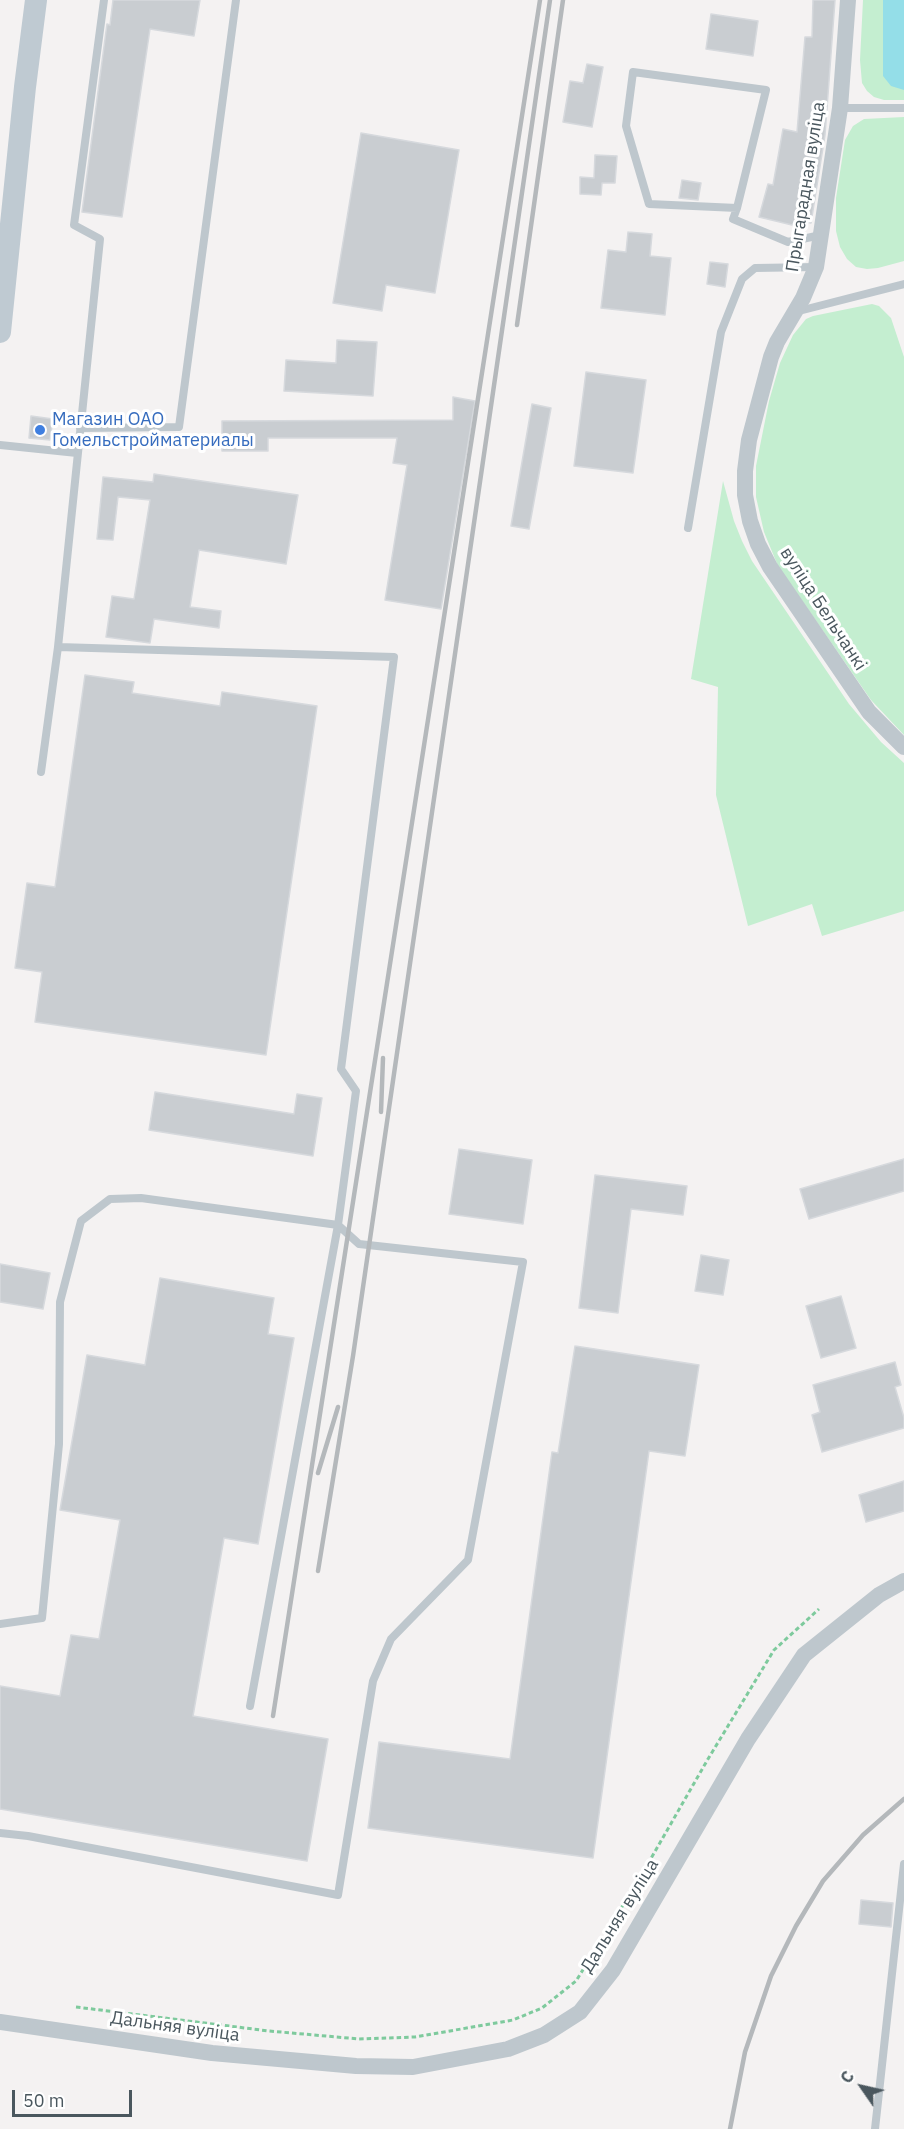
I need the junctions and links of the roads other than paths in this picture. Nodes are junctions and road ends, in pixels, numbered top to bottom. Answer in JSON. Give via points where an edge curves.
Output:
{"nodes":[{"id":1,"x":36,"y":0,"type":"edge"},
{"id":2,"x":104,"y":0,"type":"edge"},
{"id":3,"x":236,"y":0,"type":"edge"},
{"id":4,"x":848,"y":0,"type":"edge"},
{"id":5,"x":840,"y":108,"type":"junction"},
{"id":6,"x":904,"y":108,"type":"edge"},
{"id":7,"x":737,"y":208,"type":"junction"},
{"id":8,"x":821,"y":235,"type":"junction"},
{"id":9,"x":816,"y":267,"type":"junction"},
{"id":10,"x":904,"y":284,"type":"edge"},
{"id":11,"x":795,"y":312,"type":"junction"},
{"id":12,"x":0,"y":332,"type":"edge"},
{"id":13,"x":80,"y":428,"type":"junction"},
{"id":14,"x":749,"y":440,"type":"joint"},
{"id":15,"x":0,"y":445,"type":"edge"},
{"id":16,"x":77,"y":453,"type":"junction"},
{"id":17,"x":688,"y":528,"type":"dead end"},
{"id":18,"x":58,"y":647,"type":"junction"},
{"id":19,"x":904,"y":747,"type":"edge"},
{"id":20,"x":41,"y":772,"type":"dead end"},
{"id":21,"x":338,"y":1225,"type":"junction"},
{"id":22,"x":904,"y":1581,"type":"edge"},
{"id":23,"x":0,"y":1624,"type":"edge"},
{"id":24,"x":250,"y":1706,"type":"dead end"},
{"id":25,"x":0,"y":1833,"type":"edge"},
{"id":26,"x":904,"y":1864,"type":"edge"},
{"id":27,"x":0,"y":2022,"type":"edge"},
{"id":28,"x":875,"y":2129,"type":"edge"}],
"edges":[{"from":1,"to":12,"type":"street"},
{"from":2,"to":13,"type":"lane","via":[[74,225],[100,239]]},
{"from":3,"to":13,"type":"lane","via":[[179,427]]},
{"from":4,"to":5,"type":"street","name":"Прыгарадная вуліца"},
{"from":5,"to":6,"type":"lane"},
{"from":5,"to":8,"type":"street","name":"Прыгарадная вуліца"},
{"from":7,"to":7,"type":"lane","via":[[766,90],[633,72],[626,126],[649,204]]},
{"from":7,"to":8,"type":"lane","via":[[733,219],[788,242]]},
{"from":8,"to":9,"type":"street","name":"Прыгарадная вуліца"},
{"from":9,"to":11,"type":"street","name":"Прыгарадная вуліца"},
{"from":9,"to":17,"type":"lane","via":[[754,268],[742,279],[721,332]]},
{"from":10,"to":11,"type":"lane"},
{"from":11,"to":14,"type":"street","name":"Прыгарадная вуліца","via":[[771,357]]},
{"from":13,"to":16,"type":"lane"},
{"from":14,"to":19,"type":"street","name":"вуліца Бельчанкі","via":[[745,495],[758,544],[785,591],[853,690]]},
{"from":15,"to":16,"type":"lane"},
{"from":16,"to":18,"type":"lane"},
{"from":18,"to":20,"type":"lane"},
{"from":18,"to":21,"type":"lane","via":[[394,657],[340,1069],[356,1091]]},
{"from":21,"to":23,"type":"lane","via":[[141,1198],[110,1199],[81,1221],[60,1302],[58,1444],[42,1618]]},
{"from":21,"to":24,"type":"lane"},
{"from":21,"to":25,"type":"lane","via":[[359,1244],[523,1262],[468,1560],[391,1639],[373,1681],[338,1895]]},
{"from":22,"to":27,"type":"street","name":"Дальняя вуліца","via":[[879,1595],[804,1655],[748,1739],[613,1970],[580,2012],[544,2035],[508,2049],[413,2067],[356,2066],[212,2053]]},
{"from":26,"to":28,"type":"lane"}]}
